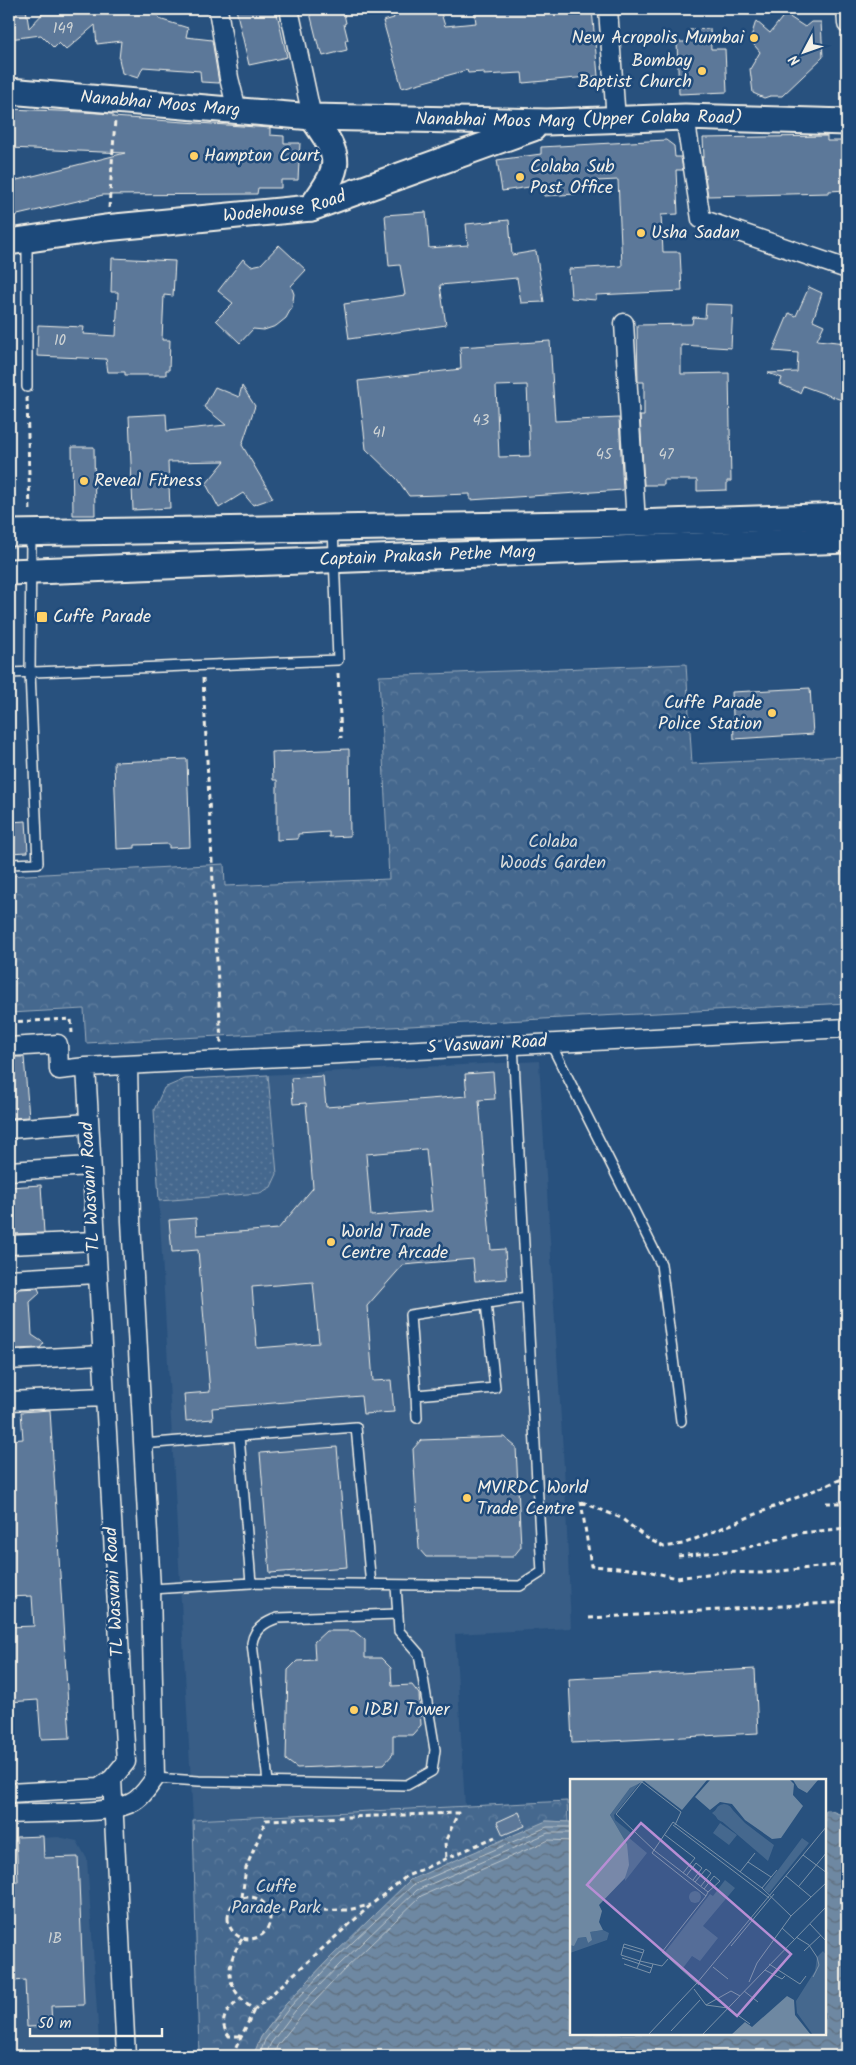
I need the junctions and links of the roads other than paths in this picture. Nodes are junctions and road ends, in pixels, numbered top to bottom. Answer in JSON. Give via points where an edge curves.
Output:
{"nodes":[{"id":1,"x":218,"y":9,"type":"edge"},
{"id":2,"x":289,"y":9,"type":"edge"},
{"id":3,"x":608,"y":9,"type":"edge"},
{"id":4,"x":846,"y":9,"type":"edge"},
{"id":5,"x":847,"y":24,"type":"edge"},
{"id":6,"x":9,"y":91,"type":"edge"},
{"id":7,"x":237,"y":110,"type":"junction"},
{"id":8,"x":312,"y":117,"type":"junction"},
{"id":9,"x":685,"y":117,"type":"junction"},
{"id":10,"x":616,"y":120,"type":"junction"},
{"id":11,"x":547,"y":122,"type":"junction"},
{"id":12,"x":847,"y":122,"type":"edge"},
{"id":13,"x":311,"y":208,"type":"junction"},
{"id":14,"x":18,"y":241,"type":"edge"},
{"id":15,"x":847,"y":269,"type":"edge"},
{"id":16,"x":624,"y":323,"type":"dead end"},
{"id":17,"x":27,"y":387,"type":"road end"},
{"id":18,"x":847,"y":516,"type":"edge"},
{"id":19,"x":636,"y":523,"type":"junction"},
{"id":20,"x":333,"y":528,"type":"junction"},
{"id":21,"x":196,"y":530,"type":"junction"},
{"id":22,"x":20,"y":533,"type":"edge"},
{"id":23,"x":847,"y":540,"type":"edge"},
{"id":24,"x":334,"y":558,"type":"junction"},
{"id":25,"x":219,"y":564,"type":"junction"},
{"id":26,"x":20,"y":572,"type":"edge"},
{"id":27,"x":30,"y":672,"type":"junction"},
{"id":28,"x":9,"y":673,"type":"edge"},
{"id":29,"x":9,"y":864,"type":"edge"},
{"id":30,"x":847,"y":1028,"type":"edge"},
{"id":31,"x":550,"y":1042,"type":"junction"},
{"id":32,"x":513,"y":1044,"type":"junction"},
{"id":33,"x":9,"y":1047,"type":"edge"},
{"id":34,"x":128,"y":1066,"type":"junction"},
{"id":35,"x":86,"y":1068,"type":"junction"},
{"id":36,"x":88,"y":1123,"type":"junction"},
{"id":37,"x":9,"y":1129,"type":"edge"},
{"id":38,"x":90,"y":1166,"type":"junction"},
{"id":39,"x":9,"y":1171,"type":"edge"},
{"id":40,"x":94,"y":1241,"type":"junction"},
{"id":41,"x":9,"y":1245,"type":"edge"},
{"id":42,"x":96,"y":1274,"type":"junction"},
{"id":43,"x":9,"y":1278,"type":"edge"},
{"id":44,"x":527,"y":1297,"type":"junction"},
{"id":45,"x":486,"y":1303,"type":"junction"},
{"id":46,"x":101,"y":1355,"type":"junction"},
{"id":47,"x":9,"y":1360,"type":"edge"},
{"id":48,"x":416,"y":1395,"type":"junction"},
{"id":49,"x":104,"y":1397,"type":"junction"},
{"id":50,"x":9,"y":1401,"type":"edge"},
{"id":51,"x":416,"y":1418,"type":"dead end"},
{"id":52,"x":681,"y":1421,"type":"dead end"},
{"id":53,"x":239,"y":1436,"type":"junction"},
{"id":54,"x":143,"y":1444,"type":"junction"},
{"id":55,"x":251,"y":1583,"type":"junction"},
{"id":56,"x":371,"y":1585,"type":"junction"},
{"id":57,"x":396,"y":1586,"type":"junction"},
{"id":58,"x":150,"y":1589,"type":"junction"},
{"id":59,"x":398,"y":1614,"type":"junction"},
{"id":60,"x":155,"y":1778,"type":"junction"},
{"id":61,"x":112,"y":1779,"type":"junction"},
{"id":62,"x":268,"y":1782,"type":"junction"},
{"id":63,"x":9,"y":1793,"type":"edge"},
{"id":64,"x":113,"y":1809,"type":"junction"},
{"id":65,"x":9,"y":1814,"type":"edge"},
{"id":66,"x":126,"y":2056,"type":"edge"}],
"edges":[{"from":1,"to":7,"type":"street"},
{"from":2,"to":8,"type":"street"},
{"from":3,"to":10,"type":"street"},
{"from":4,"to":5,"type":"street"},
{"from":6,"to":7,"type":"main road","name":"Nanabhai Moos Marg"},
{"from":7,"to":8,"type":"main road","name":"Nanabhai Moos Marg"},
{"from":8,"to":11,"type":"main road","name":"Nanabhai Moos Marg (Upper Colaba Road)"},
{"from":8,"to":13,"type":"main road","via":[[330,142],[336,165],[332,177]]},
{"from":9,"to":10,"type":"main road","name":"Nanabhai Moos Marg (Upper Colaba Road)"},
{"from":9,"to":12,"type":"main road","name":"Nanabhai Moos Marg (Upper Colaba Road)"},
{"from":9,"to":15,"type":"street","via":[[701,219]]},
{"from":10,"to":11,"type":"main road","name":"Nanabhai Moos Marg (Upper Colaba Road)"},
{"from":11,"to":13,"type":"main road","name":"Wodehouse Road"},
{"from":13,"to":14,"type":"main road","name":"Wodehouse Road","via":[[105,228]]},
{"from":14,"to":17,"type":"lane"},
{"from":16,"to":19,"type":"street"},
{"from":18,"to":19,"type":"main road","name":"Captain Prakash Pethe Marg"},
{"from":19,"to":20,"type":"main road","name":"Captain Prakash Pethe Marg"},
{"from":20,"to":21,"type":"main road","name":"Captain Prakash Pethe Marg"},
{"from":20,"to":24,"type":"lane"},
{"from":21,"to":22,"type":"main road","name":"Captain Prakash Pethe Marg"},
{"from":21,"to":25,"type":"main road"},
{"from":22,"to":26,"type":"lane"},
{"from":23,"to":24,"type":"main road","name":"Captain Prakash Pethe Marg"},
{"from":24,"to":25,"type":"main road","name":"Captain Prakash Pethe Marg"},
{"from":24,"to":27,"type":"lane","via":[[338,660]]},
{"from":25,"to":26,"type":"main road","name":"Captain Prakash Pethe Marg"},
{"from":26,"to":27,"type":"lane"},
{"from":27,"to":28,"type":"lane"},
{"from":27,"to":29,"type":"lane","via":[[38,863]]},
{"from":30,"to":31,"type":"street","name":"S Vaswani Road"},
{"from":31,"to":32,"type":"street","name":"S Vaswani Road"},
{"from":31,"to":52,"type":"lane","via":[[661,1264]]},
{"from":32,"to":34,"type":"street","name":"S Vaswani Road"},
{"from":32,"to":44,"type":"lane"},
{"from":33,"to":35,"type":"street","via":[[58,1044],[59,1070]]},
{"from":34,"to":35,"type":"street"},
{"from":34,"to":54,"type":"street","name":"TL Wasvani Road","via":[[131,1221]]},
{"from":35,"to":36,"type":"street","name":"TL Wasvani Road"},
{"from":36,"to":37,"type":"street"},
{"from":36,"to":38,"type":"street","name":"TL Wasvani Road"},
{"from":38,"to":39,"type":"street"},
{"from":38,"to":40,"type":"street","name":"TL Wasvani Road"},
{"from":40,"to":41,"type":"street"},
{"from":40,"to":42,"type":"street","name":"TL Wasvani Road"},
{"from":42,"to":43,"type":"street"},
{"from":42,"to":46,"type":"street","name":"TL Wasvani Road"},
{"from":44,"to":45,"type":"lane"},
{"from":44,"to":57,"type":"lane","via":[[542,1572],[520,1586]]},
{"from":45,"to":48,"type":"lane","via":[[410,1315]]},
{"from":45,"to":48,"type":"lane","via":[[495,1388]]},
{"from":46,"to":47,"type":"street"},
{"from":46,"to":49,"type":"street","name":"TL Wasvani Road"},
{"from":48,"to":51,"type":"lane"},
{"from":49,"to":50,"type":"street"},
{"from":49,"to":61,"type":"street","name":"TL Wasvani Road","via":[[126,1762]]},
{"from":53,"to":54,"type":"lane"},
{"from":53,"to":55,"type":"lane"},
{"from":53,"to":56,"type":"lane","via":[[356,1427]]},
{"from":54,"to":58,"type":"street","name":"TL Wasvani Road"},
{"from":55,"to":56,"type":"lane"},
{"from":55,"to":58,"type":"lane"},
{"from":56,"to":57,"type":"lane"},
{"from":57,"to":59,"type":"lane"},
{"from":58,"to":60,"type":"street","name":"TL Wasvani Road"},
{"from":59,"to":62,"type":"lane","via":[[278,1618],[265,1622],[258,1630],[252,1643]]},
{"from":59,"to":62,"type":"lane","via":[[399,1631],[419,1654],[435,1750],[432,1770],[407,1785]]},
{"from":60,"to":62,"type":"lane"},
{"from":60,"to":64,"type":"street","via":[[142,1796]]},
{"from":61,"to":63,"type":"street","via":[[99,1788]]},
{"from":61,"to":64,"type":"street"},
{"from":64,"to":65,"type":"street"},
{"from":64,"to":66,"type":"street"}]}
